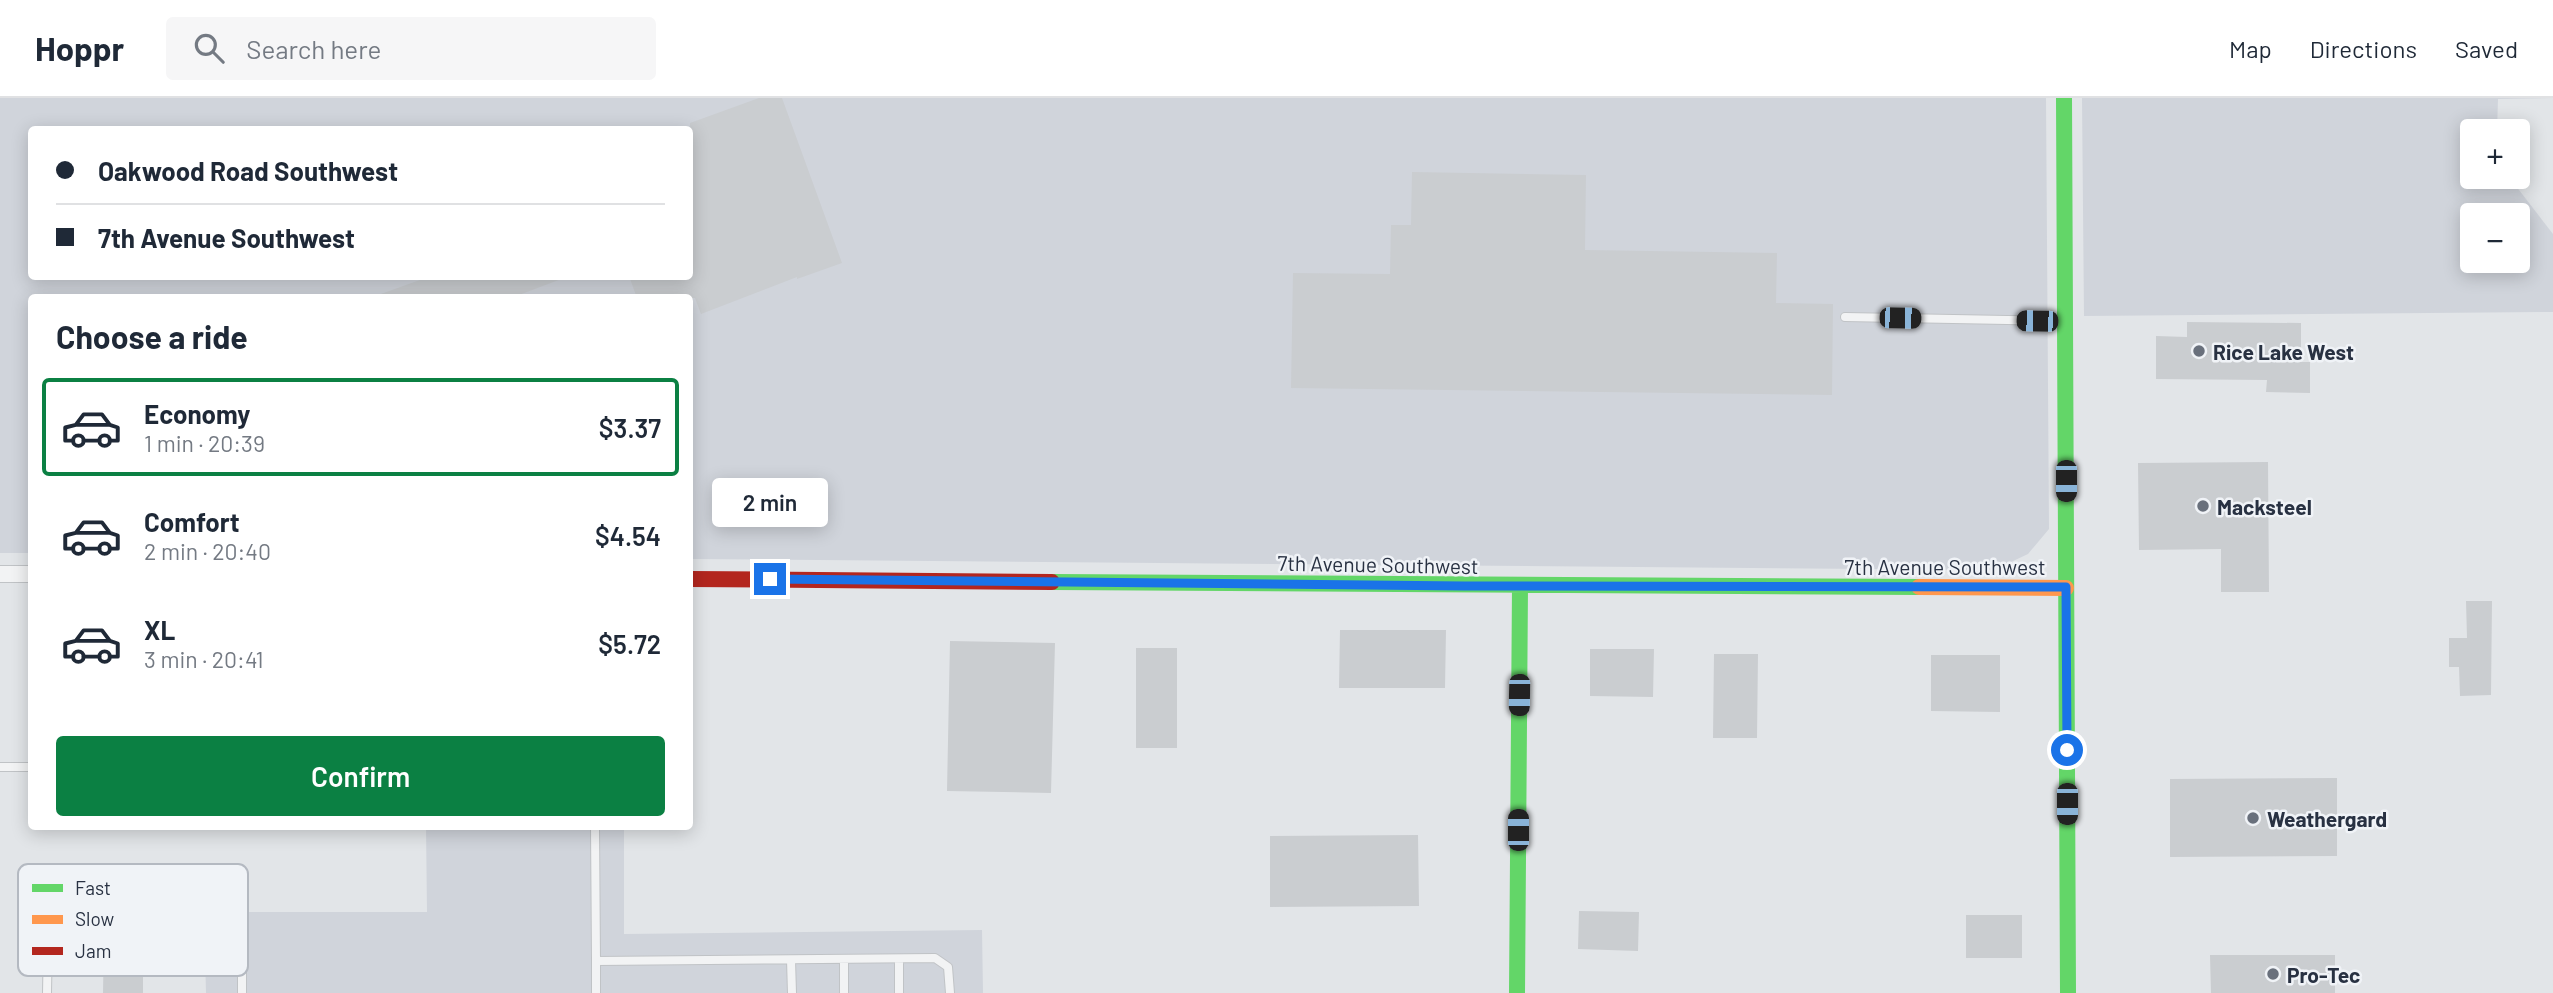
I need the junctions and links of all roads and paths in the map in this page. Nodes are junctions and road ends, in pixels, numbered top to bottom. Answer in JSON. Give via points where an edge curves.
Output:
{"nodes":[{"id":1,"x":2064,"y":98,"type":"edge"},
{"id":2,"x":1845,"y":317,"type":"dead end"},
{"id":3,"x":2065,"y":321,"type":"junction"},
{"id":4,"x":0,"y":574,"type":"edge"},
{"id":5,"x":28,"y":574,"type":"edge"},
{"id":6,"x":693,"y":579,"type":"edge"},
{"id":7,"x":1520,"y":586,"type":"junction"},
{"id":8,"x":2066,"y":587,"type":"junction"},
{"id":9,"x":0,"y":767,"type":"edge"},
{"id":10,"x":28,"y":767,"type":"edge"},
{"id":11,"x":595,"y":830,"type":"edge"},
{"id":12,"x":844,"y":959,"type":"junction"},
{"id":13,"x":899,"y":959,"type":"junction"},
{"id":14,"x":791,"y":960,"type":"junction"},
{"id":15,"x":596,"y":961,"type":"junction"},
{"id":16,"x":596,"y":993,"type":"edge"},
{"id":17,"x":792,"y":993,"type":"edge"},
{"id":18,"x":844,"y":993,"type":"edge"},
{"id":19,"x":899,"y":993,"type":"edge"},
{"id":20,"x":950,"y":993,"type":"edge"},
{"id":21,"x":1517,"y":993,"type":"edge"},
{"id":22,"x":2068,"y":993,"type":"edge"}],
"edges":[{"from":1,"to":3,"type":"street"},
{"from":2,"to":3,"type":"lane"},
{"from":3,"to":8,"type":"street"},
{"from":4,"to":5,"type":"street"},
{"from":6,"to":7,"type":"street","name":"7th Avenue Southwest"},
{"from":7,"to":8,"type":"street","name":"7th Avenue Southwest"},
{"from":7,"to":21,"type":"street"},
{"from":8,"to":22,"type":"street"},
{"from":9,"to":10,"type":"lane"},
{"from":11,"to":15,"type":"lane"},
{"from":12,"to":13,"type":"lane"},
{"from":12,"to":14,"type":"lane"},
{"from":12,"to":18,"type":"lane"},
{"from":13,"to":19,"type":"lane"},
{"from":13,"to":20,"type":"lane","via":[[935,958],[948,967]]},
{"from":14,"to":15,"type":"lane"},
{"from":14,"to":17,"type":"lane"},
{"from":15,"to":16,"type":"lane"}]}
